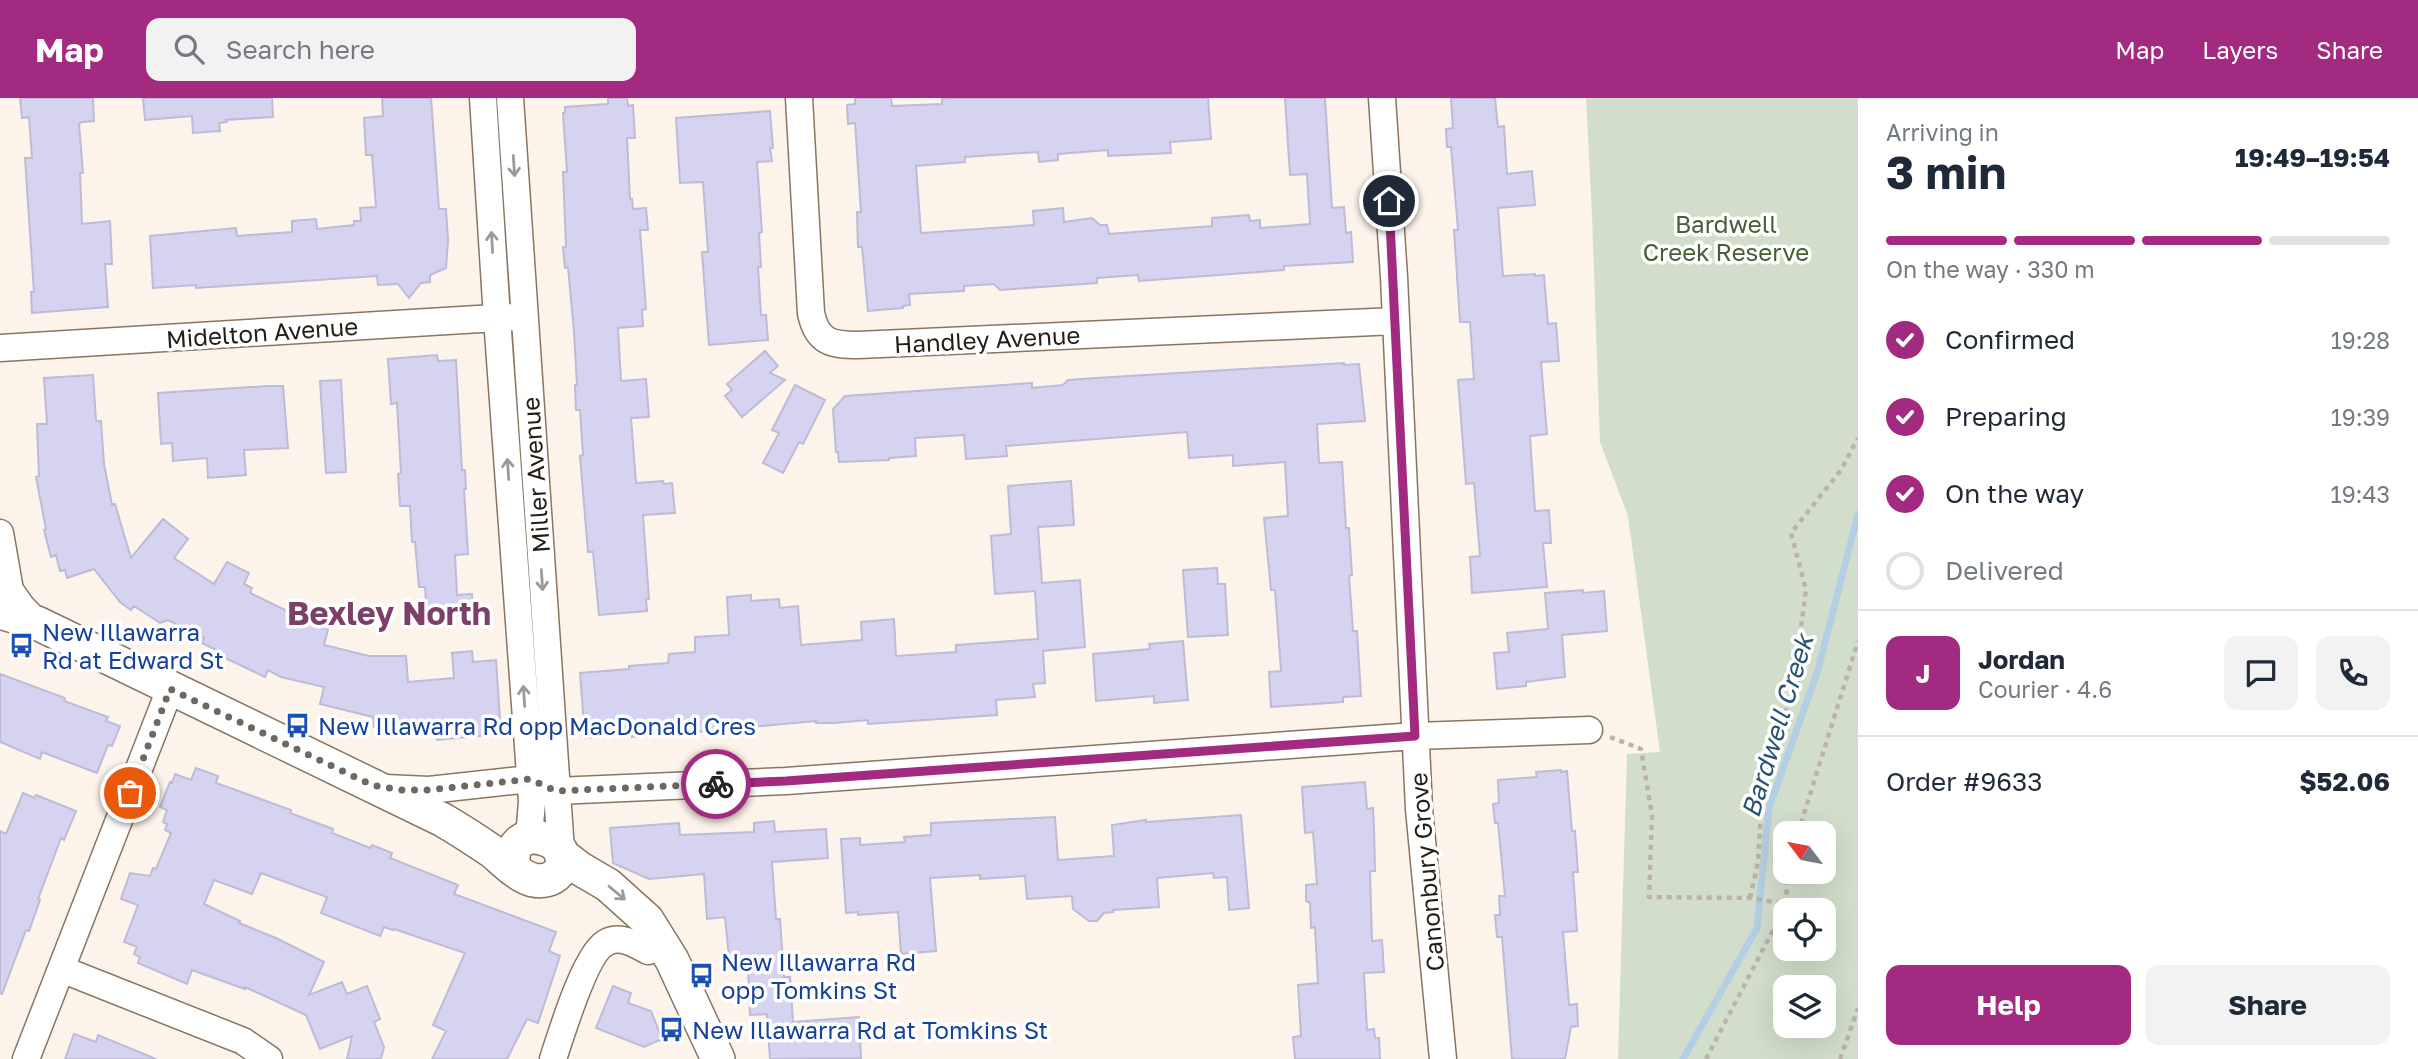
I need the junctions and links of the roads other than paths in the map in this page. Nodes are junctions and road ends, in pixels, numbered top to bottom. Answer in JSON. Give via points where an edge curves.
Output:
{"nodes":[{"id":1,"x":483,"y":98,"type":"edge"},
{"id":2,"x":510,"y":98,"type":"edge"},
{"id":3,"x":799,"y":98,"type":"edge"},
{"id":4,"x":1382,"y":98,"type":"edge"},
{"id":5,"x":524,"y":316,"type":"junction"},
{"id":6,"x":496,"y":318,"type":"junction"},
{"id":7,"x":1396,"y":321,"type":"junction"},
{"id":8,"x":0,"y":348,"type":"edge"},
{"id":9,"x":0,"y":533,"type":"edge"},
{"id":10,"x":0,"y":594,"type":"edge"},
{"id":11,"x":0,"y":612,"type":"edge"},
{"id":12,"x":37,"y":623,"type":"junction"},
{"id":13,"x":170,"y":689,"type":"junction"},
{"id":14,"x":1589,"y":730,"type":"road end"},
{"id":15,"x":1415,"y":736,"type":"junction"},
{"id":16,"x":530,"y":779,"type":"junction"},
{"id":17,"x":372,"y":785,"type":"junction"},
{"id":18,"x":556,"y":791,"type":"junction"},
{"id":19,"x":561,"y":853,"type":"junction"},
{"id":20,"x":528,"y":856,"type":"junction"},
{"id":21,"x":648,"y":951,"type":"junction"},
{"id":22,"x":61,"y":969,"type":"junction"},
{"id":23,"x":26,"y":1059,"type":"edge"},
{"id":24,"x":268,"y":1059,"type":"edge"},
{"id":25,"x":552,"y":1059,"type":"edge"},
{"id":26,"x":703,"y":1059,"type":"edge"},
{"id":27,"x":718,"y":1059,"type":"edge"},
{"id":28,"x":1443,"y":1059,"type":"edge"}],
"edges":[{"from":6,"to":1,"type":"street","name":"Miller Avenue","one_way":true},
{"from":2,"to":5,"type":"street","name":"Miller Avenue","one_way":true},
{"from":3,"to":7,"type":"street","name":"Handley Avenue","via":[[811,313],[815,330],[828,341],[858,345]]},
{"from":4,"to":7,"type":"street","name":"Canonbury Grove"},
{"from":5,"to":6,"type":"street","name":"Midelton Avenue"},
{"from":5,"to":18,"type":"street","name":"Miller Avenue","one_way":true},
{"from":6,"to":8,"type":"street","name":"Midelton Avenue"},
{"from":16,"to":6,"type":"street","name":"Miller Avenue","one_way":true},
{"from":7,"to":15,"type":"street","name":"Canonbury Grove"},
{"from":9,"to":12,"type":"street","via":[[10,590]]},
{"from":10,"to":12,"type":"main road"},
{"from":11,"to":12,"type":"main road"},
{"from":12,"to":13,"type":"main road"},
{"from":13,"to":17,"type":"main road"},
{"from":13,"to":22,"type":"street"},
{"from":14,"to":15,"type":"street"},
{"from":15,"to":18,"type":"street","via":[[800,780]]},
{"from":15,"to":28,"type":"street","name":"Canonbury Grove"},
{"from":16,"to":17,"type":"street","via":[[421,790]]},
{"from":16,"to":18,"type":"street"},
{"from":16,"to":20,"type":"street","name":"Miller Avenue"},
{"from":17,"to":20,"type":"main road","via":[[456,828]]},
{"from":18,"to":19,"type":"street","name":"Miller Avenue"},
{"from":19,"to":20,"type":"main road","via":[[548,839]]},
{"from":19,"to":27,"type":"main road","one_way":true,"via":[[608,885],[647,920],[673,960]]},
{"from":20,"to":21,"type":"main road","via":[[584,895]]},
{"from":21,"to":25,"type":"street","via":[[625,941],[608,941],[599,947]]},
{"from":21,"to":26,"type":"main road"},
{"from":22,"to":23,"type":"street"},
{"from":22,"to":24,"type":"street","via":[[243,1041]]}]}
